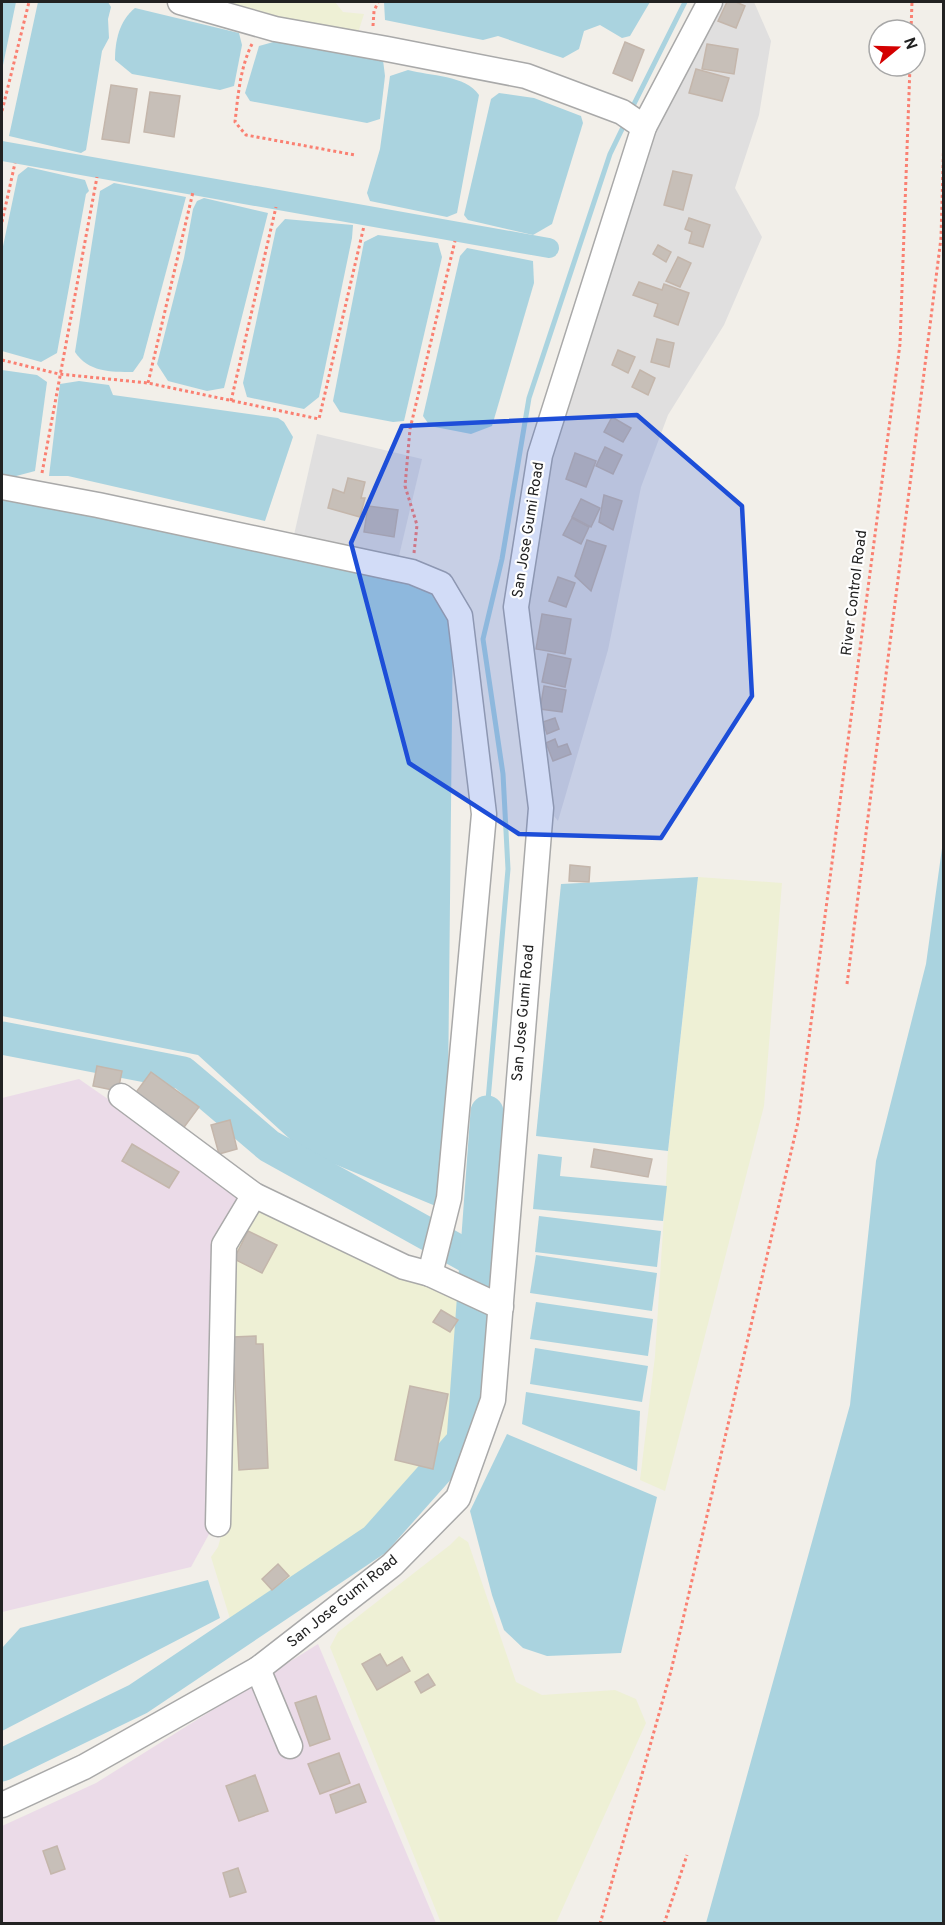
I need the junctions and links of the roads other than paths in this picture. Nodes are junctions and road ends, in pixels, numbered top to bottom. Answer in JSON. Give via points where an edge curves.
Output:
{"nodes":[{"id":1,"x":180,"y":2,"type":"edge"},
{"id":2,"x":710,"y":2,"type":"edge"},
{"id":3,"x":634,"y":120,"type":"junction"},
{"id":4,"x":2,"y":487,"type":"edge"},
{"id":5,"x":121,"y":1096,"type":"dead end"},
{"id":6,"x":254,"y":1196,"type":"junction"},
{"id":7,"x":430,"y":1274,"type":"junction"},
{"id":8,"x":501,"y":1307,"type":"junction"},
{"id":9,"x":218,"y":1524,"type":"dead end"},
{"id":10,"x":258,"y":1669,"type":"junction"},
{"id":11,"x":290,"y":1746,"type":"dead end"},
{"id":12,"x":2,"y":1805,"type":"edge"}],
"edges":[{"from":1,"to":3,"type":"street","via":[[274,29],[526,76]]},
{"from":2,"to":3,"type":"street","name":"San Jose Gumi Road"},
{"from":3,"to":8,"type":"street","name":"San Jose Gumi Road","via":[[540,455],[516,608],[541,808]]},
{"from":4,"to":7,"type":"street","via":[[412,572],[441,584],[460,616],[484,814],[449,1198]]},
{"from":5,"to":6,"type":"street"},
{"from":6,"to":7,"type":"street","via":[[404,1267]]},
{"from":6,"to":9,"type":"street","via":[[224,1245]]},
{"from":7,"to":8,"type":"street"},
{"from":8,"to":10,"type":"street","name":"San Jose Gumi Road","via":[[493,1400],[458,1498],[392,1565]]},
{"from":10,"to":11,"type":"street"},
{"from":10,"to":12,"type":"street","name":"San Jose Gumi Road","via":[[84,1767]]}]}
